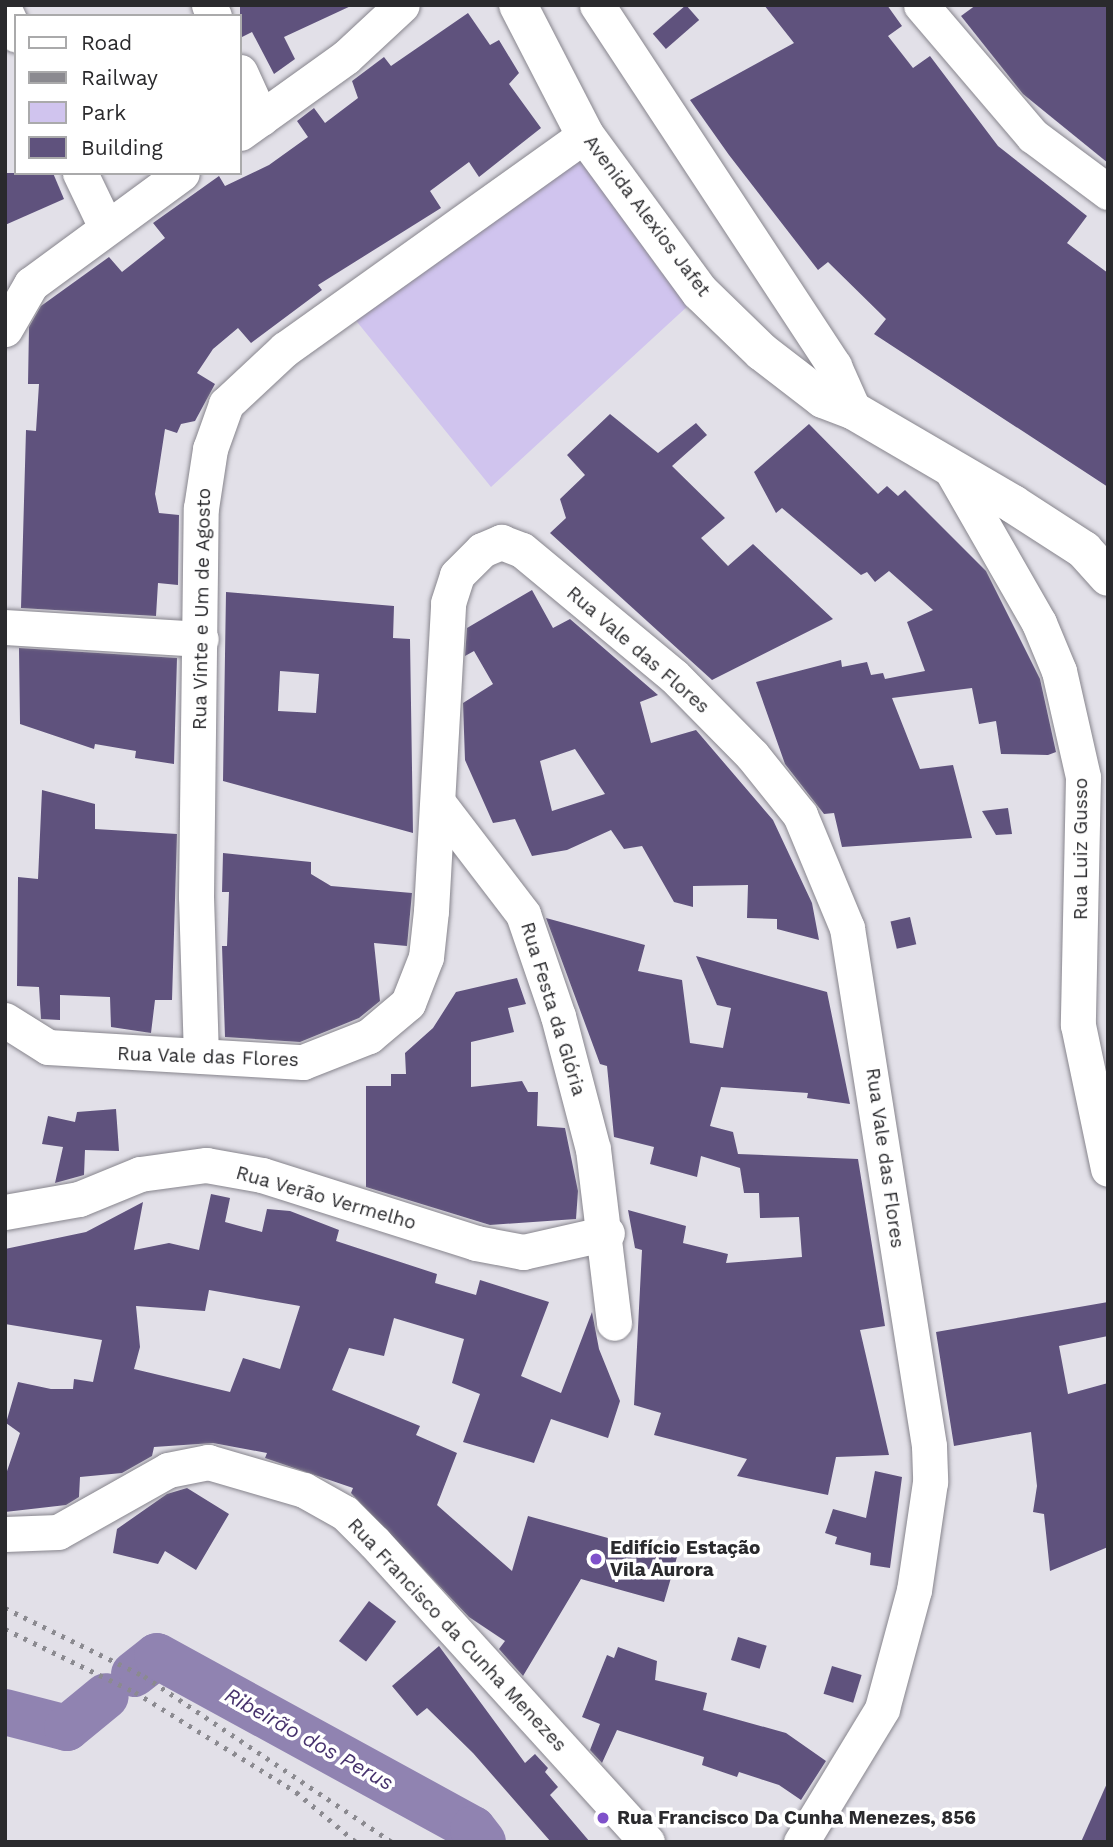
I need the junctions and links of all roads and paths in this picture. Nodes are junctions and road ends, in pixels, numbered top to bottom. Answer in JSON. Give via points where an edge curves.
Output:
{"nodes":[{"id":1,"x":402,"y":5,"type":"edge"},
{"id":2,"x":518,"y":5,"type":"edge"},
{"id":3,"x":597,"y":5,"type":"edge"},
{"id":4,"x":921,"y":5,"type":"edge"},
{"id":5,"x":5,"y":11,"type":"edge"},
{"id":6,"x":14,"y":31,"type":"edge"},
{"id":7,"x":242,"y":83,"type":"edge"},
{"id":8,"x":250,"y":125,"type":"edge"},
{"id":9,"x":585,"y":135,"type":"junction"},
{"id":10,"x":81,"y":175,"type":"edge"},
{"id":11,"x":179,"y":175,"type":"edge"},
{"id":12,"x":1108,"y":192,"type":"edge"},
{"id":13,"x":106,"y":227,"type":"junction"},
{"id":14,"x":5,"y":329,"type":"edge"},
{"id":15,"x":854,"y":411,"type":"junction"},
{"id":16,"x":952,"y":471,"type":"junction"},
{"id":17,"x":1108,"y":578,"type":"edge"},
{"id":18,"x":5,"y":627,"type":"edge"},
{"id":19,"x":201,"y":639,"type":"junction"},
{"id":20,"x":439,"y":804,"type":"junction"},
{"id":21,"x":5,"y":1020,"type":"edge"},
{"id":22,"x":201,"y":1056,"type":"junction"},
{"id":23,"x":1108,"y":1169,"type":"edge"},
{"id":24,"x":5,"y":1212,"type":"edge"},
{"id":25,"x":607,"y":1233,"type":"junction"},
{"id":26,"x":614,"y":1323,"type":"dead end"},
{"id":27,"x":5,"y":1534,"type":"edge"},
{"id":28,"x":647,"y":1842,"type":"edge"},
{"id":29,"x":801,"y":1842,"type":"edge"}],
"edges":[{"from":1,"to":8,"type":"street","via":[[346,57]]},
{"from":2,"to":9,"type":"main road","name":"Avenida Alexios Jafet"},
{"from":3,"to":15,"type":"street","via":[[834,366]]},
{"from":4,"to":12,"type":"street","via":[[1033,136]]},
{"from":5,"to":6,"type":"street"},
{"from":7,"to":8,"type":"street"},
{"from":9,"to":15,"type":"main road","name":"Avenida Alexios Jafet","via":[[700,292],[794,378]]},
{"from":9,"to":19,"type":"street","name":"Rua Vinte e Um de Agosto","via":[[237,390],[218,423],[204,478]]},
{"from":10,"to":13,"type":"street"},
{"from":11,"to":13,"type":"street"},
{"from":13,"to":14,"type":"street","via":[[31,284]]},
{"from":15,"to":16,"type":"main road","name":"Avenida Alexios Jafet"},
{"from":16,"to":17,"type":"main road","name":"Avenida Alexios Jafet","via":[[1084,550]]},
{"from":16,"to":23,"type":"street","name":"Rua Luiz Gusso","via":[[1039,623],[1059,671],[1083,777],[1078,1025]]},
{"from":18,"to":19,"type":"street"},
{"from":19,"to":22,"type":"street","name":"Rua Vinte e Um de Agosto","via":[[196,896]]},
{"from":20,"to":22,"type":"street","name":"Rua Vale das Flores","via":[[426,957],[408,1003],[369,1036],[303,1062]]},
{"from":20,"to":25,"type":"street","name":"Rua Festa da Glória","via":[[523,914],[573,1064]]},
{"from":20,"to":29,"type":"street","name":"Rua Vale das Flores","via":[[448,603],[457,575],[482,551],[501,542],[522,550],[674,676],[752,755],[800,814],[847,928],[928,1436],[930,1482],[914,1590],[881,1709]]},
{"from":21,"to":22,"type":"street","name":"Rua Vale das Flores","via":[[48,1047]]},
{"from":24,"to":25,"type":"street","name":"Rua Verão Vermelho","via":[[79,1199],[140,1174],[206,1165],[262,1175],[476,1243],[523,1252]]},
{"from":25,"to":26,"type":"street","name":"Rua Festa da Glória"},
{"from":27,"to":28,"type":"street","name":"Rua Francisco da Cunha Menezes","via":[[58,1532],[169,1470],[208,1462],[304,1490],[345,1513],[375,1543]]}]}
